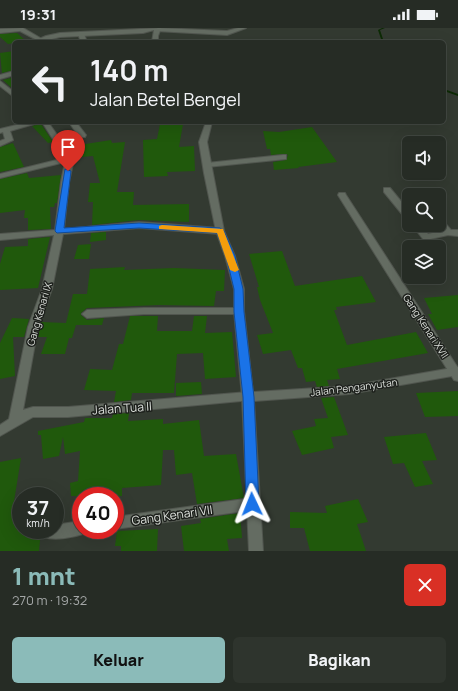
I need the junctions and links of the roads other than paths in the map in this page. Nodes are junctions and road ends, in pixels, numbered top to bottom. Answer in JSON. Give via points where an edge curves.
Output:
{"nodes":[{"id":1,"x":19,"y":28,"type":"edge"},
{"id":2,"x":243,"y":28,"type":"edge"},
{"id":3,"x":158,"y":29,"type":"edge"},
{"id":4,"x":0,"y":32,"type":"edge"},
{"id":5,"x":81,"y":34,"type":"junction"},
{"id":6,"x":36,"y":40,"type":"edge"},
{"id":7,"x":43,"y":40,"type":"edge"},
{"id":8,"x":83,"y":40,"type":"edge"},
{"id":9,"x":155,"y":40,"type":"edge"},
{"id":10,"x":12,"y":74,"type":"edge"},
{"id":11,"x":0,"y":77,"type":"edge"},
{"id":12,"x":0,"y":83,"type":"edge"},
{"id":13,"x":12,"y":93,"type":"edge"},
{"id":14,"x":29,"y":124,"type":"edge"},
{"id":15,"x":45,"y":124,"type":"edge"},
{"id":16,"x":74,"y":124,"type":"edge"},
{"id":17,"x":208,"y":124,"type":"edge"},
{"id":18,"x":3,"y":130,"type":"edge"},
{"id":19,"x":82,"y":135,"type":"dead end"},
{"id":20,"x":0,"y":144,"type":"edge"},
{"id":21,"x":283,"y":157,"type":"dead end"},
{"id":22,"x":70,"y":159,"type":"junction"},
{"id":23,"x":207,"y":166,"type":"junction"},
{"id":24,"x":0,"y":176,"type":"edge"},
{"id":25,"x":387,"y":190,"type":"dead end"},
{"id":26,"x":342,"y":195,"type":"dead end"},
{"id":27,"x":402,"y":208,"type":"edge"},
{"id":28,"x":59,"y":231,"type":"junction"},
{"id":29,"x":220,"y":231,"type":"junction"},
{"id":30,"x":422,"y":232,"type":"edge"},
{"id":31,"x":448,"y":232,"type":"joint"},
{"id":32,"x":458,"y":233,"type":"edge"},
{"id":33,"x":0,"y":237,"type":"edge"},
{"id":34,"x":239,"y":312,"type":"junction"},
{"id":35,"x":87,"y":314,"type":"dead end"},
{"id":36,"x":457,"y":373,"type":"edge"},
{"id":37,"x":248,"y":397,"type":"junction"},
{"id":38,"x":15,"y":422,"type":"junction"},
{"id":39,"x":0,"y":431,"type":"edge"},
{"id":40,"x":252,"y":504,"type":"junction"},
{"id":41,"x":124,"y":522,"type":"edge"},
{"id":42,"x":256,"y":551,"type":"edge"}],
"edges":[{"from":1,"to":4,"type":"street"},
{"from":1,"to":6,"type":"street"},
{"from":2,"to":3,"type":"street","via":[[227,33]]},
{"from":3,"to":5,"type":"street"},
{"from":3,"to":9,"type":"street"},
{"from":5,"to":7,"type":"street"},
{"from":5,"to":8,"type":"street"},
{"from":10,"to":11,"type":"street"},
{"from":12,"to":13,"type":"street"},
{"from":14,"to":18,"type":"street"},
{"from":15,"to":22,"type":"street"},
{"from":16,"to":19,"type":"street"},
{"from":17,"to":23,"type":"street","via":[[203,142]]},
{"from":18,"to":20,"type":"street","via":[[9,140]]},
{"from":21,"to":23,"type":"street"},
{"from":22,"to":24,"type":"street"},
{"from":22,"to":28,"type":"street","name":"Gang Kenari IX"},
{"from":23,"to":29,"type":"street"},
{"from":25,"to":27,"type":"street"},
{"from":26,"to":36,"type":"street","name":"Gang Kenari XVII"},
{"from":28,"to":29,"type":"street","via":[[139,225]]},
{"from":28,"to":33,"type":"street"},
{"from":28,"to":38,"type":"street","name":"Gang Kenari IX","via":[[47,289],[33,327]]},
{"from":29,"to":34,"type":"street","via":[[235,271],[239,289]]},
{"from":30,"to":31,"type":"street","via":[[426,237]]},
{"from":31,"to":32,"type":"street"},
{"from":34,"to":35,"type":"street","via":[[144,311]]},
{"from":34,"to":37,"type":"street"},
{"from":36,"to":37,"type":"street","name":"Jalan Penganyutan","via":[[349,390]]},
{"from":37,"to":38,"type":"street","name":"Jalan Tua II","via":[[33,412]]},
{"from":37,"to":40,"type":"street"},
{"from":38,"to":39,"type":"street","name":"Jalan Tua II"},
{"from":40,"to":41,"type":"street","name":"Gang Kenari VII"},
{"from":40,"to":42,"type":"street"}]}
